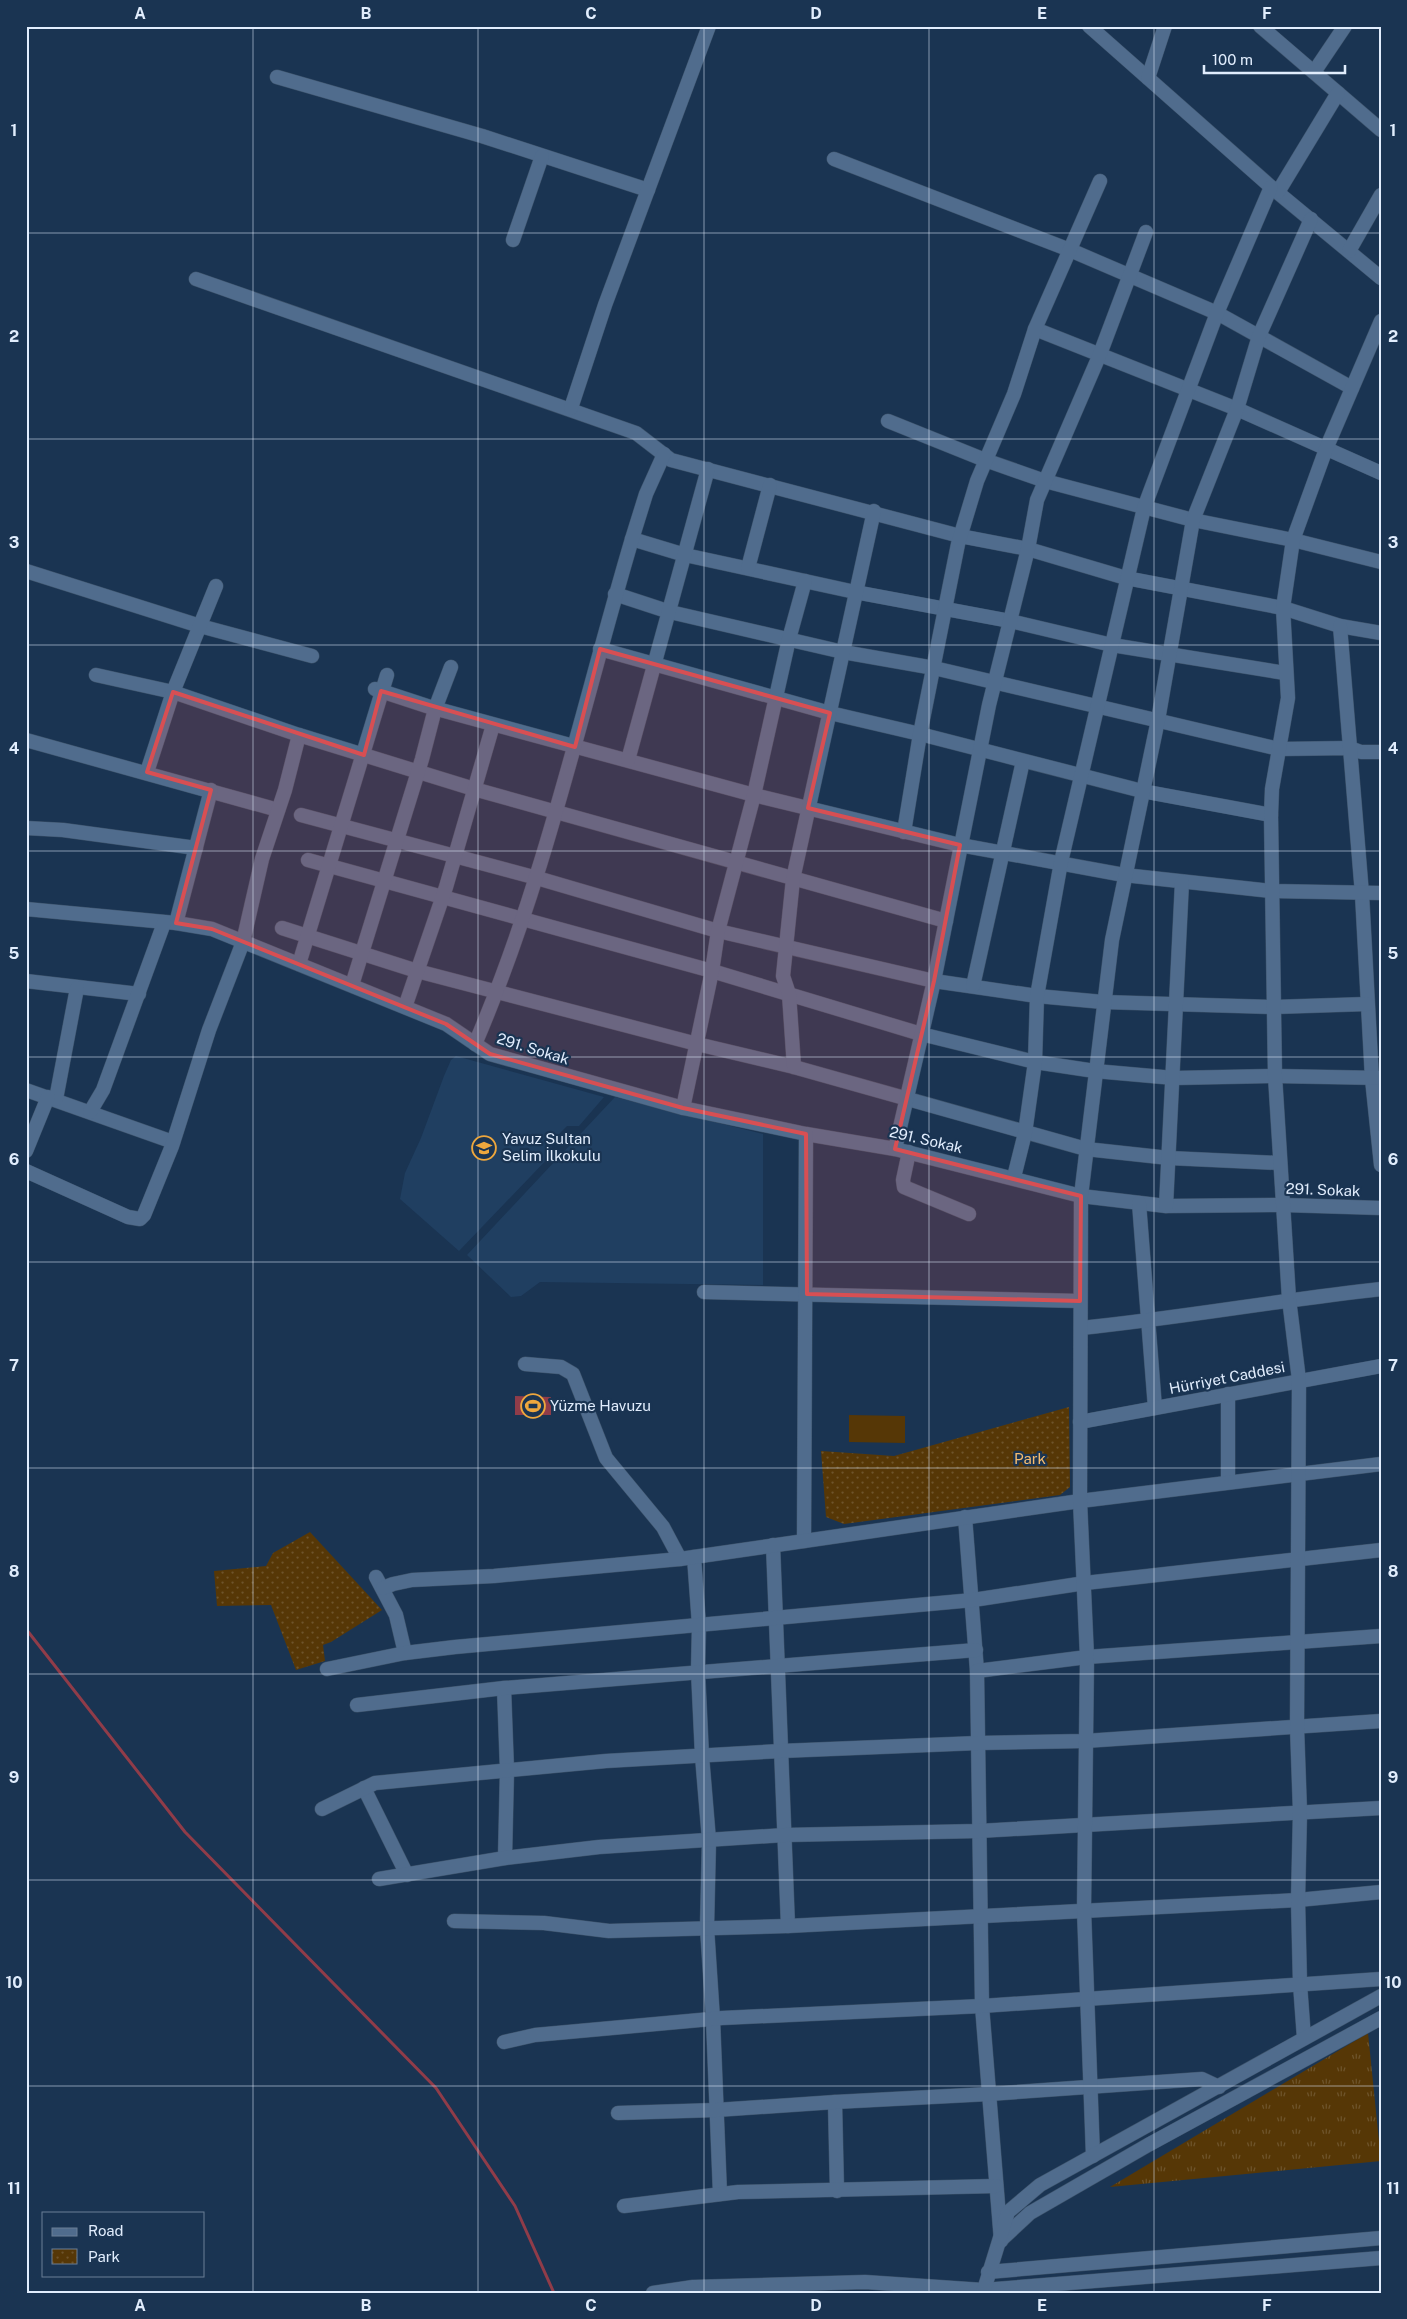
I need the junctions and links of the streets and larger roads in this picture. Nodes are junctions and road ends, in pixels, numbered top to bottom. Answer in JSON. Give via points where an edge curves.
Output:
{"nodes":[{"id":1,"x":709,"y":26,"type":"edge"},
{"id":2,"x":1089,"y":26,"type":"edge"},
{"id":3,"x":1165,"y":26,"type":"edge"},
{"id":4,"x":1260,"y":26,"type":"edge"},
{"id":5,"x":1345,"y":26,"type":"edge"},
{"id":6,"x":1314,"y":72,"type":"junction"},
{"id":7,"x":277,"y":77,"type":"dead end"},
{"id":8,"x":1148,"y":78,"type":"junction"},
{"id":9,"x":1338,"y":94,"type":"junction"},
{"id":10,"x":1381,"y":130,"type":"edge"},
{"id":11,"x":542,"y":156,"type":"junction"},
{"id":12,"x":834,"y":159,"type":"dead end"},
{"id":13,"x":1100,"y":181,"type":"dead end"},
{"id":14,"x":1275,"y":189,"type":"junction"},
{"id":15,"x":648,"y":190,"type":"junction"},
{"id":16,"x":1381,"y":195,"type":"edge"},
{"id":17,"x":1311,"y":219,"type":"junction"},
{"id":18,"x":1146,"y":232,"type":"dead end"},
{"id":19,"x":513,"y":240,"type":"dead end"},
{"id":20,"x":1070,"y":250,"type":"junction"},
{"id":21,"x":1349,"y":251,"type":"junction"},
{"id":22,"x":1129,"y":277,"type":"junction"},
{"id":23,"x":1381,"y":278,"type":"edge"},
{"id":24,"x":196,"y":279,"type":"dead end"},
{"id":25,"x":1217,"y":313,"type":"junction"},
{"id":26,"x":1381,"y":321,"type":"edge"},
{"id":27,"x":1035,"y":329,"type":"junction"},
{"id":28,"x":1259,"y":336,"type":"junction"},
{"id":29,"x":1100,"y":354,"type":"junction"},
{"id":30,"x":1352,"y":388,"type":"junction"},
{"id":31,"x":1188,"y":389,"type":"junction"},
{"id":32,"x":571,"y":408,"type":"junction"},
{"id":33,"x":1238,"y":409,"type":"junction"},
{"id":34,"x":888,"y":421,"type":"dead end"},
{"id":35,"x":1326,"y":449,"type":"junction"},
{"id":36,"x":664,"y":454,"type":"junction"},
{"id":37,"x":985,"y":460,"type":"junction"},
{"id":38,"x":708,"y":469,"type":"junction"},
{"id":39,"x":1381,"y":473,"type":"edge"},
{"id":40,"x":1045,"y":481,"type":"junction"},
{"id":41,"x":770,"y":485,"type":"junction"},
{"id":42,"x":1144,"y":508,"type":"junction"},
{"id":43,"x":874,"y":511,"type":"junction"},
{"id":44,"x":1193,"y":520,"type":"junction"},
{"id":45,"x":960,"y":536,"type":"junction"},
{"id":46,"x":632,"y":539,"type":"junction"},
{"id":47,"x":1293,"y":540,"type":"junction"},
{"id":48,"x":1028,"y":549,"type":"junction"},
{"id":49,"x":685,"y":555,"type":"junction"},
{"id":50,"x":1381,"y":562,"type":"edge"},
{"id":51,"x":748,"y":568,"type":"junction"},
{"id":52,"x":26,"y":571,"type":"edge"},
{"id":53,"x":1126,"y":578,"type":"junction"},
{"id":54,"x":805,"y":581,"type":"junction"},
{"id":55,"x":216,"y":586,"type":"dead end"},
{"id":56,"x":1181,"y":588,"type":"junction"},
{"id":57,"x":856,"y":592,"type":"junction"},
{"id":58,"x":615,"y":594,"type":"junction"},
{"id":59,"x":1283,"y":608,"type":"junction"},
{"id":60,"x":945,"y":610,"type":"junction"},
{"id":61,"x":670,"y":612,"type":"junction"},
{"id":62,"x":1010,"y":621,"type":"junction"},
{"id":63,"x":200,"y":626,"type":"junction"},
{"id":64,"x":1340,"y":626,"type":"junction"},
{"id":65,"x":1381,"y":633,"type":"edge"},
{"id":66,"x":789,"y":640,"type":"junction"},
{"id":67,"x":1112,"y":645,"type":"junction"},
{"id":68,"x":600,"y":649,"type":"junction"},
{"id":69,"x":843,"y":652,"type":"junction"},
{"id":70,"x":1169,"y":654,"type":"junction"},
{"id":71,"x":312,"y":656,"type":"dead end"},
{"id":72,"x":655,"y":666,"type":"junction"},
{"id":73,"x":451,"y":667,"type":"dead end"},
{"id":74,"x":934,"y":668,"type":"junction"},
{"id":75,"x":1285,"y":673,"type":"junction"},
{"id":76,"x":96,"y":675,"type":"dead end"},
{"id":77,"x":387,"y":675,"type":"dead end"},
{"id":78,"x":995,"y":683,"type":"junction"},
{"id":79,"x":378,"y":690,"type":"junction"},
{"id":80,"x":173,"y":692,"type":"junction"},
{"id":81,"x":775,"y":699,"type":"junction"},
{"id":82,"x":1098,"y":708,"type":"junction"},
{"id":83,"x":435,"y":709,"type":"junction"},
{"id":84,"x":830,"y":713,"type":"junction"},
{"id":85,"x":1158,"y":720,"type":"junction"},
{"id":86,"x":493,"y":725,"type":"junction"},
{"id":87,"x":920,"y":734,"type":"junction"},
{"id":88,"x":299,"y":735,"type":"junction"},
{"id":89,"x":26,"y":740,"type":"edge"},
{"id":90,"x":574,"y":747,"type":"junction"},
{"id":91,"x":1350,"y":748,"type":"junction"},
{"id":92,"x":981,"y":749,"type":"junction"},
{"id":93,"x":1279,"y":749,"type":"junction"},
{"id":94,"x":1381,"y":752,"type":"edge"},
{"id":95,"x":364,"y":755,"type":"junction"},
{"id":96,"x":628,"y":760,"type":"junction"},
{"id":97,"x":1023,"y":761,"type":"junction"},
{"id":98,"x":146,"y":772,"type":"junction"},
{"id":99,"x":418,"y":772,"type":"junction"},
{"id":100,"x":1081,"y":775,"type":"junction"},
{"id":101,"x":474,"y":789,"type":"junction"},
{"id":102,"x":212,"y":790,"type":"junction"},
{"id":103,"x":1142,"y":790,"type":"junction"},
{"id":104,"x":754,"y":795,"type":"junction"},
{"id":105,"x":808,"y":808,"type":"junction"},
{"id":106,"x":278,"y":810,"type":"junction"},
{"id":107,"x":557,"y":813,"type":"junction"},
{"id":108,"x":301,"y":815,"type":"dead end"},
{"id":109,"x":1271,"y":815,"type":"junction"},
{"id":110,"x":342,"y":826,"type":"junction"},
{"id":111,"x":26,"y":828,"type":"edge"},
{"id":112,"x":904,"y":832,"type":"junction"},
{"id":113,"x":396,"y":841,"type":"junction"},
{"id":114,"x":960,"y":845,"type":"junction"},
{"id":115,"x":196,"y":848,"type":"junction"},
{"id":116,"x":1003,"y":853,"type":"junction"},
{"id":117,"x":455,"y":856,"type":"junction"},
{"id":118,"x":308,"y":860,"type":"dead end"},
{"id":119,"x":1061,"y":862,"type":"junction"},
{"id":120,"x":736,"y":863,"type":"junction"},
{"id":121,"x":330,"y":866,"type":"junction"},
{"id":122,"x":1124,"y":875,"type":"junction"},
{"id":123,"x":537,"y":878,"type":"junction"},
{"id":124,"x":793,"y":879,"type":"junction"},
{"id":125,"x":383,"y":880,"type":"junction"},
{"id":126,"x":1182,"y":882,"type":"junction"},
{"id":127,"x":1271,"y":891,"type":"junction"},
{"id":128,"x":1381,"y":893,"type":"edge"},
{"id":129,"x":1362,"y":894,"type":"junction"},
{"id":130,"x":442,"y":896,"type":"junction"},
{"id":131,"x":26,"y":909,"type":"edge"},
{"id":132,"x":522,"y":918,"type":"junction"},
{"id":133,"x":946,"y":921,"type":"junction"},
{"id":134,"x":170,"y":923,"type":"junction"},
{"id":135,"x":282,"y":928,"type":"dead end"},
{"id":136,"x":718,"y":931,"type":"junction"},
{"id":137,"x":309,"y":936,"type":"junction"},
{"id":138,"x":243,"y":942,"type":"junction"},
{"id":139,"x":786,"y":946,"type":"junction"},
{"id":140,"x":363,"y":954,"type":"junction"},
{"id":141,"x":300,"y":964,"type":"junction"},
{"id":142,"x":417,"y":971,"type":"junction"},
{"id":143,"x":712,"y":971,"type":"junction"},
{"id":144,"x":26,"y":981,"type":"edge"},
{"id":145,"x":934,"y":981,"type":"junction"},
{"id":146,"x":352,"y":986,"type":"junction"},
{"id":147,"x":973,"y":986,"type":"junction"},
{"id":148,"x":77,"y":988,"type":"junction"},
{"id":149,"x":497,"y":991,"type":"junction"},
{"id":150,"x":139,"y":994,"type":"junction"},
{"id":151,"x":789,"y":994,"type":"junction"},
{"id":152,"x":1037,"y":996,"type":"junction"},
{"id":153,"x":1103,"y":1002,"type":"junction"},
{"id":154,"x":1367,"y":1004,"type":"junction"},
{"id":155,"x":1176,"y":1005,"type":"junction"},
{"id":156,"x":1274,"y":1006,"type":"junction"},
{"id":157,"x":405,"y":1007,"type":"junction"},
{"id":158,"x":922,"y":1034,"type":"junction"},
{"id":159,"x":474,"y":1044,"type":"junction"},
{"id":160,"x":697,"y":1044,"type":"junction"},
{"id":161,"x":1035,"y":1062,"type":"junction"},
{"id":162,"x":794,"y":1066,"type":"junction"},
{"id":163,"x":1095,"y":1071,"type":"junction"},
{"id":164,"x":1275,"y":1076,"type":"junction"},
{"id":165,"x":1174,"y":1078,"type":"junction"},
{"id":166,"x":1376,"y":1078,"type":"edge"},
{"id":167,"x":26,"y":1090,"type":"edge"},
{"id":168,"x":52,"y":1098,"type":"junction"},
{"id":169,"x":906,"y":1099,"type":"junction"},
{"id":170,"x":683,"y":1108,"type":"junction"},
{"id":171,"x":90,"y":1112,"type":"junction"},
{"id":172,"x":1025,"y":1133,"type":"junction"},
{"id":173,"x":806,"y":1134,"type":"junction"},
{"id":174,"x":173,"y":1142,"type":"junction"},
{"id":175,"x":895,"y":1149,"type":"junction"},
{"id":176,"x":1086,"y":1149,"type":"junction"},
{"id":177,"x":26,"y":1151,"type":"edge"},
{"id":178,"x":910,"y":1152,"type":"junction"},
{"id":179,"x":1169,"y":1158,"type":"junction"},
{"id":180,"x":1280,"y":1163,"type":"junction"},
{"id":181,"x":1381,"y":1165,"type":"edge"},
{"id":182,"x":26,"y":1171,"type":"edge"},
{"id":183,"x":1014,"y":1177,"type":"junction"},
{"id":184,"x":1081,"y":1196,"type":"junction"},
{"id":185,"x":1139,"y":1203,"type":"junction"},
{"id":186,"x":1284,"y":1205,"type":"junction"},
{"id":187,"x":1166,"y":1206,"type":"junction"},
{"id":188,"x":1381,"y":1208,"type":"edge"},
{"id":189,"x":969,"y":1214,"type":"dead end"},
{"id":190,"x":1381,"y":1289,"type":"edge"},
{"id":191,"x":704,"y":1292,"type":"dead end"},
{"id":192,"x":807,"y":1294,"type":"junction"},
{"id":193,"x":1289,"y":1299,"type":"junction"},
{"id":194,"x":1080,"y":1301,"type":"junction"},
{"id":195,"x":1148,"y":1321,"type":"junction"},
{"id":196,"x":1081,"y":1328,"type":"junction"},
{"id":197,"x":525,"y":1364,"type":"dead end"},
{"id":198,"x":1381,"y":1366,"type":"edge"},
{"id":199,"x":1299,"y":1380,"type":"junction"},
{"id":200,"x":1228,"y":1394,"type":"junction"},
{"id":201,"x":1155,"y":1408,"type":"junction"},
{"id":202,"x":1080,"y":1422,"type":"junction"},
{"id":203,"x":1381,"y":1464,"type":"edge"},
{"id":204,"x":1299,"y":1472,"type":"junction"},
{"id":205,"x":1228,"y":1481,"type":"junction"},
{"id":206,"x":1080,"y":1501,"type":"junction"},
{"id":207,"x":965,"y":1517,"type":"junction"},
{"id":208,"x":804,"y":1541,"type":"junction"},
{"id":209,"x":773,"y":1545,"type":"junction"},
{"id":210,"x":1381,"y":1550,"type":"edge"},
{"id":211,"x":694,"y":1557,"type":"junction"},
{"id":212,"x":680,"y":1559,"type":"junction"},
{"id":213,"x":1299,"y":1560,"type":"junction"},
{"id":214,"x":1085,"y":1583,"type":"junction"},
{"id":215,"x":973,"y":1600,"type":"junction"},
{"id":216,"x":776,"y":1618,"type":"junction"},
{"id":217,"x":699,"y":1625,"type":"junction"},
{"id":218,"x":1381,"y":1636,"type":"edge"},
{"id":219,"x":1297,"y":1641,"type":"junction"},
{"id":220,"x":976,"y":1650,"type":"junction"},
{"id":221,"x":406,"y":1653,"type":"junction"},
{"id":222,"x":1087,"y":1657,"type":"junction"},
{"id":223,"x":779,"y":1666,"type":"junction"},
{"id":224,"x":327,"y":1669,"type":"dead end"},
{"id":225,"x":698,"y":1671,"type":"junction"},
{"id":226,"x":977,"y":1671,"type":"junction"},
{"id":227,"x":504,"y":1688,"type":"junction"},
{"id":228,"x":357,"y":1705,"type":"dead end"},
{"id":229,"x":1381,"y":1721,"type":"edge"},
{"id":230,"x":1297,"y":1727,"type":"junction"},
{"id":231,"x":1085,"y":1741,"type":"junction"},
{"id":232,"x":978,"y":1743,"type":"junction"},
{"id":233,"x":781,"y":1751,"type":"junction"},
{"id":234,"x":702,"y":1756,"type":"junction"},
{"id":235,"x":508,"y":1770,"type":"junction"},
{"id":236,"x":364,"y":1788,"type":"junction"},
{"id":237,"x":1381,"y":1808,"type":"edge"},
{"id":238,"x":322,"y":1809,"type":"dead end"},
{"id":239,"x":1300,"y":1812,"type":"junction"},
{"id":240,"x":1086,"y":1825,"type":"junction"},
{"id":241,"x":978,"y":1831,"type":"junction"},
{"id":242,"x":785,"y":1835,"type":"junction"},
{"id":243,"x":709,"y":1840,"type":"junction"},
{"id":244,"x":505,"y":1858,"type":"junction"},
{"id":245,"x":408,"y":1875,"type":"junction"},
{"id":246,"x":379,"y":1880,"type":"dead end"},
{"id":247,"x":1381,"y":1892,"type":"edge"},
{"id":248,"x":1298,"y":1900,"type":"junction"},
{"id":249,"x":1084,"y":1910,"type":"junction"},
{"id":250,"x":979,"y":1915,"type":"junction"},
{"id":251,"x":454,"y":1921,"type":"dead end"},
{"id":252,"x":788,"y":1926,"type":"junction"},
{"id":253,"x":707,"y":1928,"type":"junction"},
{"id":254,"x":1381,"y":1979,"type":"edge"},
{"id":255,"x":1300,"y":1984,"type":"junction"},
{"id":256,"x":1381,"y":1996,"type":"edge"},
{"id":257,"x":1086,"y":1999,"type":"junction"},
{"id":258,"x":982,"y":2006,"type":"junction"},
{"id":259,"x":1381,"y":2018,"type":"edge"},
{"id":260,"x":713,"y":2019,"type":"junction"},
{"id":261,"x":1304,"y":2038,"type":"junction"},
{"id":262,"x":504,"y":2042,"type":"dead end"},
{"id":263,"x":1089,"y":2087,"type":"junction"},
{"id":264,"x":1219,"y":2087,"type":"junction"},
{"id":265,"x":989,"y":2094,"type":"junction"},
{"id":266,"x":835,"y":2102,"type":"junction"},
{"id":267,"x":716,"y":2110,"type":"junction"},
{"id":268,"x":618,"y":2113,"type":"dead end"},
{"id":269,"x":1093,"y":2156,"type":"junction"},
{"id":270,"x":996,"y":2186,"type":"junction"},
{"id":271,"x":837,"y":2191,"type":"junction"},
{"id":272,"x":720,"y":2194,"type":"junction"},
{"id":273,"x":624,"y":2206,"type":"dead end"},
{"id":274,"x":1381,"y":2238,"type":"edge"},
{"id":275,"x":1001,"y":2240,"type":"junction"},
{"id":276,"x":1381,"y":2258,"type":"edge"},
{"id":277,"x":988,"y":2272,"type":"junction"},
{"id":278,"x":834,"y":2288,"type":"edge"},
{"id":279,"x":983,"y":2291,"type":"edge"},
{"id":280,"x":653,"y":2293,"type":"edge"}],
"edges":[{"from":1,"to":15,"type":"street"},
{"from":2,"to":8,"type":"street"},
{"from":3,"to":8,"type":"street"},
{"from":4,"to":6,"type":"street"},
{"from":5,"to":6,"type":"street"},
{"from":6,"to":9,"type":"street"},
{"from":7,"to":11,"type":"street"},
{"from":8,"to":14,"type":"street"},
{"from":9,"to":10,"type":"street"},
{"from":9,"to":14,"type":"street"},
{"from":11,"to":15,"type":"street"},
{"from":11,"to":19,"type":"street"},
{"from":12,"to":20,"type":"street"},
{"from":13,"to":20,"type":"street"},
{"from":14,"to":17,"type":"street"},
{"from":14,"to":25,"type":"street"},
{"from":15,"to":32,"type":"street"},
{"from":16,"to":21,"type":"street"},
{"from":17,"to":21,"type":"street"},
{"from":17,"to":28,"type":"street"},
{"from":18,"to":22,"type":"street"},
{"from":20,"to":22,"type":"street"},
{"from":20,"to":27,"type":"street"},
{"from":21,"to":23,"type":"street"},
{"from":22,"to":25,"type":"street"},
{"from":22,"to":29,"type":"street"},
{"from":24,"to":32,"type":"street"},
{"from":25,"to":28,"type":"street"},
{"from":25,"to":31,"type":"street"},
{"from":26,"to":30,"type":"street"},
{"from":27,"to":29,"type":"street"},
{"from":27,"to":37,"type":"street","via":[[1014,394]]},
{"from":28,"to":30,"type":"street"},
{"from":28,"to":33,"type":"street"},
{"from":29,"to":31,"type":"street"},
{"from":29,"to":40,"type":"street"},
{"from":30,"to":35,"type":"street"},
{"from":31,"to":33,"type":"street"},
{"from":31,"to":42,"type":"street"},
{"from":32,"to":36,"type":"street","via":[[636,433]]},
{"from":33,"to":35,"type":"street"},
{"from":33,"to":44,"type":"street"},
{"from":34,"to":37,"type":"street"},
{"from":35,"to":39,"type":"street"},
{"from":35,"to":47,"type":"street"},
{"from":36,"to":38,"type":"street","via":[[672,460]]},
{"from":36,"to":46,"type":"street","via":[[646,494]]},
{"from":37,"to":40,"type":"street"},
{"from":37,"to":45,"type":"street"},
{"from":38,"to":41,"type":"street"},
{"from":38,"to":49,"type":"street"},
{"from":40,"to":42,"type":"street"},
{"from":40,"to":48,"type":"street","via":[[1037,500]]},
{"from":41,"to":43,"type":"street"},
{"from":41,"to":51,"type":"street"},
{"from":42,"to":44,"type":"street"},
{"from":42,"to":53,"type":"street"},
{"from":43,"to":45,"type":"street"},
{"from":43,"to":57,"type":"street"},
{"from":44,"to":47,"type":"street"},
{"from":44,"to":56,"type":"street"},
{"from":45,"to":48,"type":"street"},
{"from":45,"to":60,"type":"street"},
{"from":46,"to":49,"type":"street"},
{"from":46,"to":58,"type":"street"},
{"from":47,"to":50,"type":"street"},
{"from":47,"to":59,"type":"street"},
{"from":48,"to":53,"type":"street"},
{"from":48,"to":62,"type":"street"},
{"from":49,"to":51,"type":"street"},
{"from":49,"to":61,"type":"street"},
{"from":51,"to":54,"type":"street"},
{"from":52,"to":63,"type":"street"},
{"from":53,"to":56,"type":"street"},
{"from":53,"to":67,"type":"street"},
{"from":54,"to":57,"type":"street"},
{"from":54,"to":66,"type":"street"},
{"from":55,"to":63,"type":"street"},
{"from":56,"to":59,"type":"street"},
{"from":56,"to":70,"type":"street"},
{"from":57,"to":60,"type":"street"},
{"from":57,"to":69,"type":"street"},
{"from":58,"to":61,"type":"street"},
{"from":58,"to":68,"type":"street"},
{"from":59,"to":64,"type":"street"},
{"from":59,"to":75,"type":"street"},
{"from":60,"to":62,"type":"street"},
{"from":60,"to":74,"type":"street"},
{"from":61,"to":66,"type":"street"},
{"from":61,"to":72,"type":"street"},
{"from":62,"to":67,"type":"street"},
{"from":62,"to":78,"type":"street"},
{"from":63,"to":71,"type":"street"},
{"from":63,"to":80,"type":"street"},
{"from":64,"to":65,"type":"street"},
{"from":64,"to":91,"type":"street"},
{"from":66,"to":69,"type":"street"},
{"from":66,"to":81,"type":"street"},
{"from":67,"to":70,"type":"street"},
{"from":67,"to":82,"type":"street"},
{"from":68,"to":72,"type":"street"},
{"from":68,"to":90,"type":"street"},
{"from":69,"to":74,"type":"street"},
{"from":69,"to":84,"type":"street"},
{"from":70,"to":75,"type":"street"},
{"from":70,"to":85,"type":"street"},
{"from":72,"to":81,"type":"street"},
{"from":72,"to":96,"type":"street"},
{"from":73,"to":83,"type":"street"},
{"from":74,"to":78,"type":"street"},
{"from":74,"to":87,"type":"street"},
{"from":75,"to":93,"type":"street","via":[[1288,698]]},
{"from":76,"to":80,"type":"street"},
{"from":77,"to":79,"type":"street"},
{"from":78,"to":82,"type":"street"},
{"from":78,"to":92,"type":"street"},
{"from":79,"to":83,"type":"street"},
{"from":79,"to":95,"type":"street"},
{"from":80,"to":88,"type":"street"},
{"from":80,"to":98,"type":"street"},
{"from":81,"to":84,"type":"street"},
{"from":81,"to":104,"type":"street"},
{"from":82,"to":85,"type":"street"},
{"from":82,"to":100,"type":"street"},
{"from":83,"to":86,"type":"street"},
{"from":83,"to":99,"type":"street"},
{"from":84,"to":87,"type":"street"},
{"from":84,"to":105,"type":"street"},
{"from":85,"to":93,"type":"street"},
{"from":85,"to":103,"type":"street"},
{"from":86,"to":90,"type":"street"},
{"from":86,"to":101,"type":"street"},
{"from":87,"to":92,"type":"street"},
{"from":87,"to":112,"type":"street"},
{"from":88,"to":95,"type":"street"},
{"from":88,"to":106,"type":"street"},
{"from":89,"to":98,"type":"street"},
{"from":90,"to":96,"type":"street"},
{"from":90,"to":107,"type":"street"},
{"from":91,"to":93,"type":"street"},
{"from":91,"to":94,"type":"street","via":[[1361,752]]},
{"from":91,"to":129,"type":"street"},
{"from":92,"to":97,"type":"street"},
{"from":92,"to":114,"type":"street"},
{"from":93,"to":109,"type":"street"},
{"from":95,"to":99,"type":"street"},
{"from":95,"to":110,"type":"street"},
{"from":96,"to":104,"type":"street"},
{"from":97,"to":100,"type":"street"},
{"from":97,"to":116,"type":"street"},
{"from":98,"to":102,"type":"street"},
{"from":99,"to":101,"type":"street"},
{"from":99,"to":113,"type":"street"},
{"from":100,"to":103,"type":"street"},
{"from":100,"to":119,"type":"street"},
{"from":101,"to":107,"type":"street"},
{"from":101,"to":117,"type":"street"},
{"from":102,"to":106,"type":"street"},
{"from":102,"to":115,"type":"street"},
{"from":103,"to":109,"type":"street"},
{"from":103,"to":122,"type":"street"},
{"from":104,"to":105,"type":"street"},
{"from":104,"to":120,"type":"street"},
{"from":105,"to":112,"type":"street"},
{"from":105,"to":124,"type":"street"},
{"from":106,"to":138,"type":"street","via":[[262,859]]},
{"from":107,"to":120,"type":"street"},
{"from":107,"to":123,"type":"street"},
{"from":108,"to":110,"type":"street"},
{"from":109,"to":127,"type":"street"},
{"from":110,"to":113,"type":"street"},
{"from":110,"to":121,"type":"street"},
{"from":111,"to":115,"type":"street"},
{"from":112,"to":114,"type":"street"},
{"from":113,"to":117,"type":"street"},
{"from":113,"to":125,"type":"street"},
{"from":114,"to":116,"type":"street"},
{"from":114,"to":133,"type":"street"},
{"from":115,"to":134,"type":"street"},
{"from":116,"to":119,"type":"street"},
{"from":116,"to":147,"type":"street"},
{"from":117,"to":123,"type":"street"},
{"from":117,"to":130,"type":"street"},
{"from":118,"to":121,"type":"street"},
{"from":119,"to":122,"type":"street"},
{"from":119,"to":152,"type":"street"},
{"from":120,"to":124,"type":"street"},
{"from":120,"to":136,"type":"street"},
{"from":121,"to":125,"type":"street"},
{"from":121,"to":137,"type":"street"},
{"from":122,"to":126,"type":"street"},
{"from":122,"to":153,"type":"street"},
{"from":123,"to":132,"type":"street"},
{"from":123,"to":136,"type":"street"},
{"from":124,"to":133,"type":"street"},
{"from":124,"to":139,"type":"street"},
{"from":125,"to":130,"type":"street"},
{"from":125,"to":140,"type":"street"},
{"from":126,"to":127,"type":"street"},
{"from":126,"to":155,"type":"street"},
{"from":127,"to":129,"type":"street"},
{"from":127,"to":156,"type":"street"},
{"from":128,"to":129,"type":"street"},
{"from":129,"to":154,"type":"street"},
{"from":130,"to":132,"type":"street"},
{"from":130,"to":142,"type":"street"},
{"from":131,"to":134,"type":"street","name":"291. Sokak"},
{"from":132,"to":143,"type":"street"},
{"from":132,"to":149,"type":"street"},
{"from":133,"to":145,"type":"street"},
{"from":134,"to":138,"type":"street","name":"291. Sokak","via":[[212,929]]},
{"from":134,"to":150,"type":"street"},
{"from":135,"to":137,"type":"street"},
{"from":136,"to":139,"type":"street"},
{"from":136,"to":143,"type":"street"},
{"from":137,"to":140,"type":"street"},
{"from":137,"to":141,"type":"street"},
{"from":138,"to":141,"type":"street","name":"291. Sokak"},
{"from":138,"to":174,"type":"street","via":[[209,1030]]},
{"from":139,"to":145,"type":"street"},
{"from":139,"to":151,"type":"street","via":[[783,976]]},
{"from":140,"to":142,"type":"street"},
{"from":140,"to":146,"type":"street"},
{"from":141,"to":146,"type":"street","name":"291. Sokak"},
{"from":142,"to":149,"type":"street"},
{"from":142,"to":157,"type":"street"},
{"from":143,"to":151,"type":"street"},
{"from":143,"to":160,"type":"street"},
{"from":144,"to":148,"type":"street"},
{"from":145,"to":147,"type":"street"},
{"from":145,"to":158,"type":"street"},
{"from":146,"to":157,"type":"street","name":"291. Sokak"},
{"from":147,"to":152,"type":"street"},
{"from":148,"to":150,"type":"street"},
{"from":148,"to":168,"type":"street"},
{"from":149,"to":159,"type":"street"},
{"from":149,"to":160,"type":"street"},
{"from":150,"to":171,"type":"street","via":[[103,1090]]},
{"from":151,"to":158,"type":"street"},
{"from":151,"to":162,"type":"street"},
{"from":152,"to":153,"type":"street"},
{"from":152,"to":161,"type":"street"},
{"from":153,"to":155,"type":"street"},
{"from":153,"to":163,"type":"street"},
{"from":154,"to":156,"type":"street"},
{"from":154,"to":166,"type":"street"},
{"from":155,"to":156,"type":"street"},
{"from":155,"to":165,"type":"street"},
{"from":156,"to":164,"type":"street"},
{"from":157,"to":159,"type":"street","name":"291. Sokak","via":[[446,1024]]},
{"from":158,"to":161,"type":"street"},
{"from":158,"to":169,"type":"street"},
{"from":159,"to":170,"type":"street","name":"291. Sokak","via":[[490,1054]]},
{"from":160,"to":162,"type":"street"},
{"from":160,"to":170,"type":"street"},
{"from":161,"to":163,"type":"street"},
{"from":161,"to":172,"type":"street"},
{"from":162,"to":169,"type":"street"},
{"from":163,"to":165,"type":"street"},
{"from":163,"to":176,"type":"street"},
{"from":164,"to":165,"type":"street"},
{"from":164,"to":166,"type":"street"},
{"from":164,"to":180,"type":"street"},
{"from":165,"to":179,"type":"street"},
{"from":166,"to":181,"type":"street"},
{"from":167,"to":168,"type":"street"},
{"from":168,"to":171,"type":"street"},
{"from":168,"to":177,"type":"street"},
{"from":169,"to":172,"type":"street"},
{"from":169,"to":175,"type":"street"},
{"from":170,"to":173,"type":"street","name":"291. Sokak"},
{"from":171,"to":174,"type":"street"},
{"from":172,"to":176,"type":"street"},
{"from":172,"to":183,"type":"street"},
{"from":173,"to":175,"type":"street","name":"291. Sokak"},
{"from":173,"to":192,"type":"street"},
{"from":174,"to":182,"type":"street","via":[[140,1219],[128,1217]]},
{"from":175,"to":178,"type":"street","name":"291. Sokak"},
{"from":176,"to":179,"type":"street"},
{"from":176,"to":184,"type":"street"},
{"from":178,"to":183,"type":"street","name":"291. Sokak"},
{"from":178,"to":189,"type":"street","via":[[904,1186]]},
{"from":179,"to":180,"type":"street"},
{"from":179,"to":187,"type":"street"},
{"from":180,"to":186,"type":"street"},
{"from":183,"to":184,"type":"street","name":"291. Sokak"},
{"from":184,"to":185,"type":"street","name":"291. Sokak"},
{"from":184,"to":194,"type":"street"},
{"from":185,"to":187,"type":"street","name":"291. Sokak"},
{"from":185,"to":195,"type":"street"},
{"from":186,"to":187,"type":"street","name":"291. Sokak"},
{"from":186,"to":188,"type":"street","name":"291. Sokak"},
{"from":186,"to":193,"type":"street"},
{"from":190,"to":193,"type":"street"},
{"from":191,"to":192,"type":"street"},
{"from":192,"to":194,"type":"street"},
{"from":192,"to":208,"type":"street"},
{"from":193,"to":195,"type":"street"},
{"from":193,"to":199,"type":"street"},
{"from":194,"to":196,"type":"street"},
{"from":195,"to":196,"type":"street"},
{"from":195,"to":201,"type":"street"},
{"from":196,"to":202,"type":"street"},
{"from":197,"to":212,"type":"street","via":[[561,1367],[573,1374],[606,1458],[663,1527]]},
{"from":198,"to":199,"type":"street","name":"Hürriyet Caddesi"},
{"from":199,"to":200,"type":"street","name":"Hürriyet Caddesi"},
{"from":199,"to":204,"type":"street"},
{"from":200,"to":201,"type":"street","name":"Hürriyet Caddesi"},
{"from":200,"to":205,"type":"street"},
{"from":201,"to":202,"type":"street","name":"Hürriyet Caddesi"},
{"from":202,"to":206,"type":"street"},
{"from":203,"to":204,"type":"street"},
{"from":204,"to":205,"type":"street"},
{"from":204,"to":213,"type":"street"},
{"from":205,"to":206,"type":"street"},
{"from":206,"to":207,"type":"street"},
{"from":206,"to":214,"type":"street"},
{"from":207,"to":208,"type":"street"},
{"from":207,"to":215,"type":"street"},
{"from":208,"to":209,"type":"street"},
{"from":209,"to":211,"type":"street"},
{"from":209,"to":216,"type":"street"},
{"from":210,"to":213,"type":"street"},
{"from":211,"to":212,"type":"street"},
{"from":211,"to":217,"type":"street"},
{"from":212,"to":221,"type":"street","via":[[392,1584],[380,1582],[396,1615]]},
{"from":213,"to":214,"type":"street"},
{"from":213,"to":219,"type":"street"},
{"from":214,"to":215,"type":"street"},
{"from":214,"to":222,"type":"street"},
{"from":215,"to":216,"type":"street"},
{"from":215,"to":220,"type":"street"},
{"from":216,"to":217,"type":"street"},
{"from":216,"to":223,"type":"street"},
{"from":217,"to":221,"type":"street"},
{"from":217,"to":225,"type":"street"},
{"from":218,"to":219,"type":"street"},
{"from":219,"to":222,"type":"street"},
{"from":219,"to":230,"type":"street"},
{"from":220,"to":223,"type":"street"},
{"from":220,"to":226,"type":"street"},
{"from":221,"to":224,"type":"street"},
{"from":222,"to":226,"type":"street"},
{"from":222,"to":231,"type":"street"},
{"from":223,"to":225,"type":"street"},
{"from":223,"to":233,"type":"street"},
{"from":225,"to":227,"type":"street"},
{"from":225,"to":234,"type":"street"},
{"from":226,"to":232,"type":"street"},
{"from":227,"to":228,"type":"street"},
{"from":227,"to":235,"type":"street"},
{"from":229,"to":230,"type":"street"},
{"from":230,"to":231,"type":"street"},
{"from":230,"to":239,"type":"street"},
{"from":231,"to":232,"type":"street"},
{"from":231,"to":240,"type":"street"},
{"from":232,"to":233,"type":"street"},
{"from":232,"to":241,"type":"street"},
{"from":233,"to":234,"type":"street"},
{"from":233,"to":242,"type":"street"},
{"from":234,"to":235,"type":"street"},
{"from":234,"to":243,"type":"street"},
{"from":235,"to":236,"type":"street","via":[[375,1784]]},
{"from":235,"to":244,"type":"street"},
{"from":236,"to":238,"type":"street"},
{"from":236,"to":245,"type":"street"},
{"from":237,"to":239,"type":"street"},
{"from":239,"to":240,"type":"street"},
{"from":239,"to":248,"type":"street"},
{"from":240,"to":241,"type":"street"},
{"from":240,"to":249,"type":"street"},
{"from":241,"to":242,"type":"street"},
{"from":241,"to":250,"type":"street"},
{"from":242,"to":243,"type":"street"},
{"from":242,"to":252,"type":"street"},
{"from":243,"to":244,"type":"street","via":[[599,1847]]},
{"from":243,"to":253,"type":"street"},
{"from":244,"to":245,"type":"street"},
{"from":245,"to":246,"type":"street"},
{"from":247,"to":248,"type":"street"},
{"from":248,"to":249,"type":"street"},
{"from":248,"to":255,"type":"street"},
{"from":249,"to":250,"type":"street"},
{"from":249,"to":257,"type":"street"},
{"from":250,"to":252,"type":"street"},
{"from":250,"to":258,"type":"street"},
{"from":251,"to":253,"type":"street","via":[[544,1923],[609,1931]]},
{"from":252,"to":253,"type":"street"},
{"from":253,"to":260,"type":"street"},
{"from":254,"to":255,"type":"street"},
{"from":255,"to":257,"type":"street"},
{"from":255,"to":261,"type":"street"},
{"from":256,"to":261,"type":"street"},
{"from":257,"to":258,"type":"street"},
{"from":257,"to":263,"type":"street"},
{"from":258,"to":260,"type":"street"},
{"from":258,"to":265,"type":"street"},
{"from":259,"to":275,"type":"street","via":[[1030,2213]]},
{"from":260,"to":262,"type":"street","via":[[535,2035]]},
{"from":260,"to":267,"type":"street"},
{"from":261,"to":264,"type":"street"},
{"from":263,"to":264,"type":"street","via":[[1202,2079]]},
{"from":263,"to":265,"type":"street"},
{"from":263,"to":269,"type":"street"},
{"from":264,"to":269,"type":"street"},
{"from":265,"to":266,"type":"street"},
{"from":265,"to":270,"type":"street"},
{"from":266,"to":267,"type":"street"},
{"from":266,"to":271,"type":"street"},
{"from":267,"to":268,"type":"street"},
{"from":267,"to":272,"type":"street"},
{"from":269,"to":275,"type":"street","via":[[1040,2185],[1008,2212]]},
{"from":270,"to":271,"type":"street"},
{"from":270,"to":275,"type":"street"},
{"from":271,"to":272,"type":"street"},
{"from":272,"to":273,"type":"street"},
{"from":274,"to":277,"type":"street"},
{"from":275,"to":277,"type":"street"},
{"from":276,"to":279,"type":"street"},
{"from":277,"to":279,"type":"street"},
{"from":278,"to":279,"type":"street","via":[[865,2282]]},
{"from":278,"to":280,"type":"street","via":[[692,2287]]}]}
